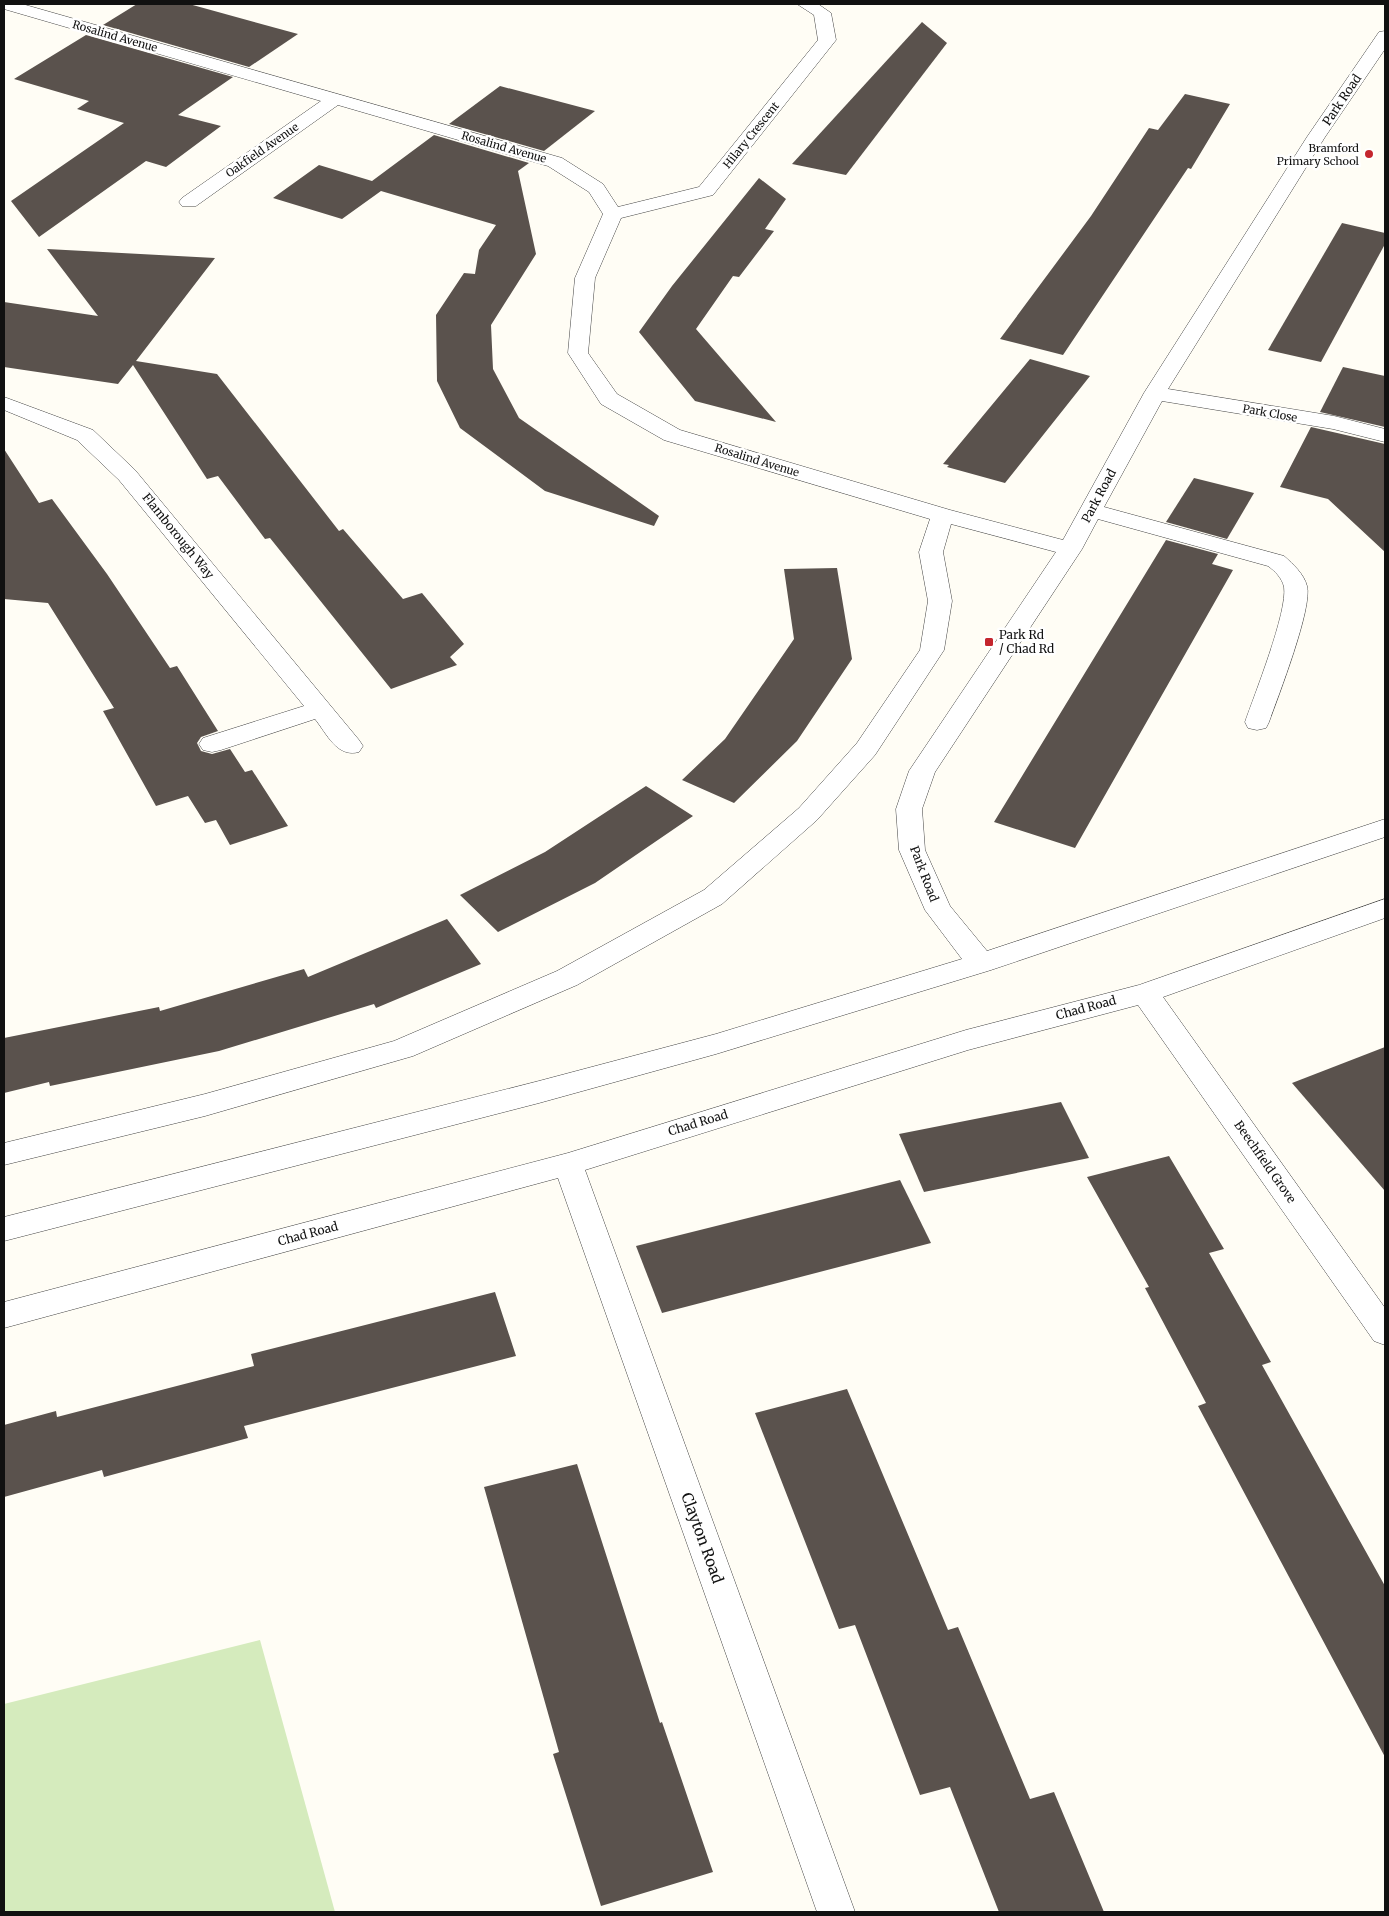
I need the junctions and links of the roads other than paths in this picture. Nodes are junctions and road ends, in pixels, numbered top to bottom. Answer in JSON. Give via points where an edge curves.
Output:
{"nodes":[{"id":1,"x":4,"y":4,"type":"edge"},
{"id":2,"x":806,"y":4,"type":"edge"},
{"id":3,"x":1385,"y":36,"type":"edge"},
{"id":4,"x":1378,"y":57,"type":"edge"},
{"id":5,"x":335,"y":99,"type":"junction"},
{"id":6,"x":189,"y":202,"type":"dead end"},
{"id":7,"x":613,"y":214,"type":"junction"},
{"id":8,"x":1154,"y":393,"type":"junction"},
{"id":9,"x":4,"y":403,"type":"edge"},
{"id":10,"x":1385,"y":436,"type":"edge"},
{"id":11,"x":1091,"y":510,"type":"junction"},
{"id":12,"x":942,"y":515,"type":"junction"},
{"id":13,"x":1070,"y":549,"type":"junction"},
{"id":14,"x":320,"y":709,"type":"junction"},
{"id":15,"x":1257,"y":722,"type":"dead end"},
{"id":16,"x":212,"y":744,"type":"dead end"},
{"id":17,"x":350,"y":746,"type":"dead end"},
{"id":18,"x":1385,"y":828,"type":"edge"},
{"id":19,"x":1385,"y":908,"type":"edge"},
{"id":20,"x":981,"y":963,"type":"junction"},
{"id":21,"x":1144,"y":993,"type":"junction"},
{"id":22,"x":4,"y":1154,"type":"edge"},
{"id":23,"x":568,"y":1164,"type":"junction"},
{"id":24,"x":4,"y":1229,"type":"edge"},
{"id":25,"x":4,"y":1315,"type":"edge"},
{"id":26,"x":1385,"y":1332,"type":"edge"},
{"id":27,"x":836,"y":1912,"type":"edge"}],
"edges":[{"from":1,"to":5,"type":"street","name":"Rosalind Avenue"},
{"from":2,"to":7,"type":"street","name":"Hilary Crescent","via":[[822,13],[827,40],[706,191]]},
{"from":3,"to":4,"type":"street","name":"Park Road"},
{"from":4,"to":8,"type":"street","name":"Park Road","via":[[1316,137]]},
{"from":5,"to":6,"type":"street","name":"Oakfield Avenue"},
{"from":5,"to":7,"type":"street","name":"Rosalind Avenue","via":[[555,162],[596,188]]},
{"from":7,"to":12,"type":"street","name":"Rosalind Avenue","via":[[585,278],[578,353],[609,399],[672,435]]},
{"from":8,"to":10,"type":"street","name":"Park Close","via":[[1334,423]]},
{"from":8,"to":11,"type":"street","name":"Park Road"},
{"from":9,"to":14,"type":"street","name":"Flamborough Way","via":[[85,435],[127,475]]},
{"from":11,"to":13,"type":"street","name":"Park Road"},
{"from":11,"to":15,"type":"street","via":[[1276,561],[1286,569],[1296,590],[1288,630]]},
{"from":12,"to":13,"type":"street","name":"Rosalind Avenue"},
{"from":12,"to":22,"type":"street","via":[[931,552],[940,601],[932,650],[866,749],[808,814],[713,897],[567,978],[404,1049],[205,1105]]},
{"from":13,"to":20,"type":"street","name":"Park Road","via":[[922,771],[909,808],[912,850],[938,910]]},
{"from":14,"to":16,"type":"street"},
{"from":14,"to":17,"type":"street","name":"Flamborough Way"},
{"from":18,"to":20,"type":"street"},
{"from":19,"to":21,"type":"street","name":"Chad Road"},
{"from":20,"to":24,"type":"street","via":[[706,1047]]},
{"from":21,"to":23,"type":"street","name":"Chad Road","via":[[966,1040]]},
{"from":21,"to":26,"type":"street","name":"Beechfield Grove"},
{"from":23,"to":25,"type":"street","name":"Chad Road"},
{"from":23,"to":27,"type":"street","name":"Clayton Road"}]}
